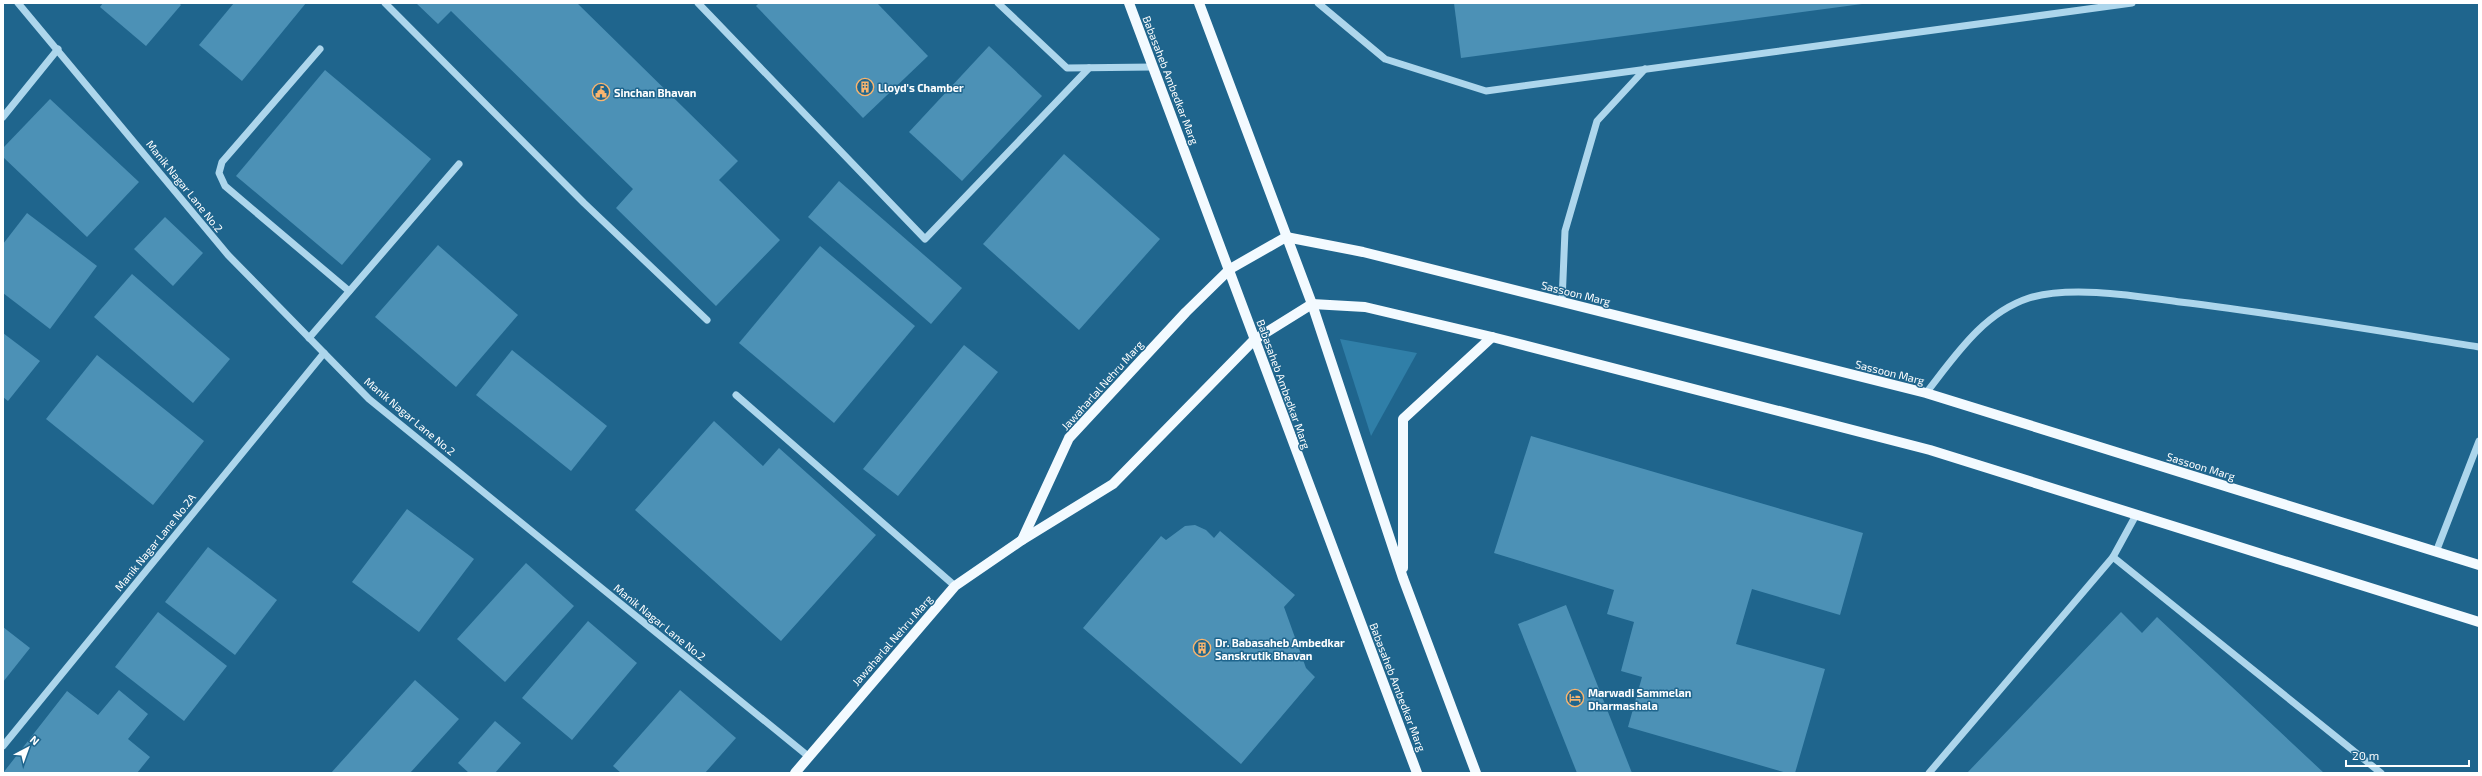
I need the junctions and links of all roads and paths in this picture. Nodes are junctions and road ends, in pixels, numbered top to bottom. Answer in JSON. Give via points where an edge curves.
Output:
{"nodes":[{"id":1,"x":18,"y":3,"type":"edge"},
{"id":2,"x":385,"y":3,"type":"edge"},
{"id":3,"x":698,"y":3,"type":"edge"},
{"id":4,"x":998,"y":3,"type":"edge"},
{"id":5,"x":1129,"y":3,"type":"edge"},
{"id":6,"x":1199,"y":3,"type":"edge"},
{"id":7,"x":1318,"y":3,"type":"edge"},
{"id":8,"x":2132,"y":3,"type":"edge"},
{"id":9,"x":58,"y":49,"type":"junction"},
{"id":10,"x":320,"y":49,"type":"dead end"},
{"id":11,"x":1153,"y":67,"type":"junction"},
{"id":12,"x":1089,"y":68,"type":"junction"},
{"id":13,"x":1645,"y":69,"type":"junction"},
{"id":14,"x":3,"y":117,"type":"edge"},
{"id":15,"x":459,"y":164,"type":"dead end"},
{"id":16,"x":1286,"y":237,"type":"junction"},
{"id":17,"x":1230,"y":269,"type":"junction"},
{"id":18,"x":349,"y":291,"type":"junction"},
{"id":19,"x":1562,"y":302,"type":"junction"},
{"id":20,"x":1312,"y":304,"type":"junction"},
{"id":21,"x":707,"y":320,"type":"dead end"},
{"id":22,"x":1492,"y":337,"type":"junction"},
{"id":23,"x":309,"y":338,"type":"junction"},
{"id":24,"x":1254,"y":340,"type":"junction"},
{"id":25,"x":2479,"y":348,"type":"edge"},
{"id":26,"x":324,"y":353,"type":"junction"},
{"id":27,"x":1926,"y":393,"type":"junction"},
{"id":28,"x":736,"y":395,"type":"dead end"},
{"id":29,"x":2479,"y":441,"type":"edge"},
{"id":30,"x":2136,"y":515,"type":"junction"},
{"id":31,"x":1022,"y":540,"type":"junction"},
{"id":32,"x":2436,"y":552,"type":"junction"},
{"id":33,"x":2113,"y":557,"type":"junction"},
{"id":34,"x":2479,"y":565,"type":"edge"},
{"id":35,"x":1404,"y":578,"type":"junction"},
{"id":36,"x":955,"y":586,"type":"junction"},
{"id":37,"x":2479,"y":622,"type":"edge"},
{"id":38,"x":3,"y":746,"type":"edge"},
{"id":39,"x":808,"y":756,"type":"junction"},
{"id":40,"x":795,"y":773,"type":"edge"},
{"id":41,"x":1417,"y":773,"type":"edge"},
{"id":42,"x":1476,"y":773,"type":"edge"},
{"id":43,"x":1929,"y":773,"type":"edge"},
{"id":44,"x":2381,"y":773,"type":"edge"}],
"edges":[{"from":1,"to":9,"type":"street","name":"Manik Nagar Lane No.2"},
{"from":2,"to":21,"type":"street","via":[[584,203]]},
{"from":3,"to":12,"type":"street","via":[[925,239]]},
{"from":4,"to":12,"type":"street","via":[[1067,68]]},
{"from":5,"to":11,"type":"main road","name":"Babasaheb Ambedkar Marg"},
{"from":6,"to":16,"type":"main road"},
{"from":7,"to":13,"type":"street","via":[[1385,59],[1486,91]]},
{"from":8,"to":13,"type":"street"},
{"from":9,"to":14,"type":"street"},
{"from":9,"to":23,"type":"street","name":"Manik Nagar Lane No.2","via":[[228,255]]},
{"from":10,"to":18,"type":"street","via":[[222,162],[219,173],[225,186]]},
{"from":11,"to":12,"type":"street"},
{"from":11,"to":17,"type":"main road","name":"Babasaheb Ambedkar Marg"},
{"from":13,"to":19,"type":"street","via":[[1597,121],[1564,231]]},
{"from":15,"to":18,"type":"street"},
{"from":16,"to":17,"type":"main road","name":"Jawaharlal Nehru Marg"},
{"from":16,"to":19,"type":"main road","name":"Sassoon Marg","via":[[1363,252]]},
{"from":16,"to":20,"type":"main road"},
{"from":17,"to":24,"type":"main road","name":"Babasaheb Ambedkar Marg"},
{"from":17,"to":31,"type":"main road","name":"Jawaharlal Nehru Marg","via":[[1186,312],[1069,438]]},
{"from":18,"to":23,"type":"street"},
{"from":19,"to":27,"type":"main road","name":"Sassoon Marg"},
{"from":20,"to":22,"type":"main road","via":[[1365,307]]},
{"from":20,"to":24,"type":"main road"},
{"from":20,"to":35,"type":"main road"},
{"from":22,"to":30,"type":"main road","via":[[1930,450]]},
{"from":22,"to":35,"type":"main road","via":[[1403,419]]},
{"from":23,"to":26,"type":"street","name":"Manik Nagar Lane No.2"},
{"from":24,"to":31,"type":"main road","via":[[1113,484]]},
{"from":24,"to":41,"type":"main road","name":"Babasaheb Ambedkar Marg"},
{"from":25,"to":27,"type":"street","via":[[2260,312],[2130,295],[2062,292],[2029,298],[1996,313],[1981,327]]},
{"from":26,"to":38,"type":"street","name":"Manik Nagar Lane No.2A"},
{"from":26,"to":39,"type":"street","name":"Manik Nagar Lane No.2","via":[[369,399]]},
{"from":27,"to":32,"type":"main road","name":"Sassoon Marg"},
{"from":28,"to":36,"type":"street"},
{"from":29,"to":32,"type":"street"},
{"from":30,"to":33,"type":"street"},
{"from":30,"to":37,"type":"main road"},
{"from":31,"to":36,"type":"main road","name":"Jawaharlal Nehru Marg"},
{"from":32,"to":34,"type":"main road","name":"Sassoon Marg"},
{"from":33,"to":43,"type":"street"},
{"from":33,"to":44,"type":"street"},
{"from":35,"to":42,"type":"main road"},
{"from":36,"to":39,"type":"main road","name":"Jawaharlal Nehru Marg"},
{"from":39,"to":40,"type":"main road","name":"Jawaharlal Nehru Marg"}]}
